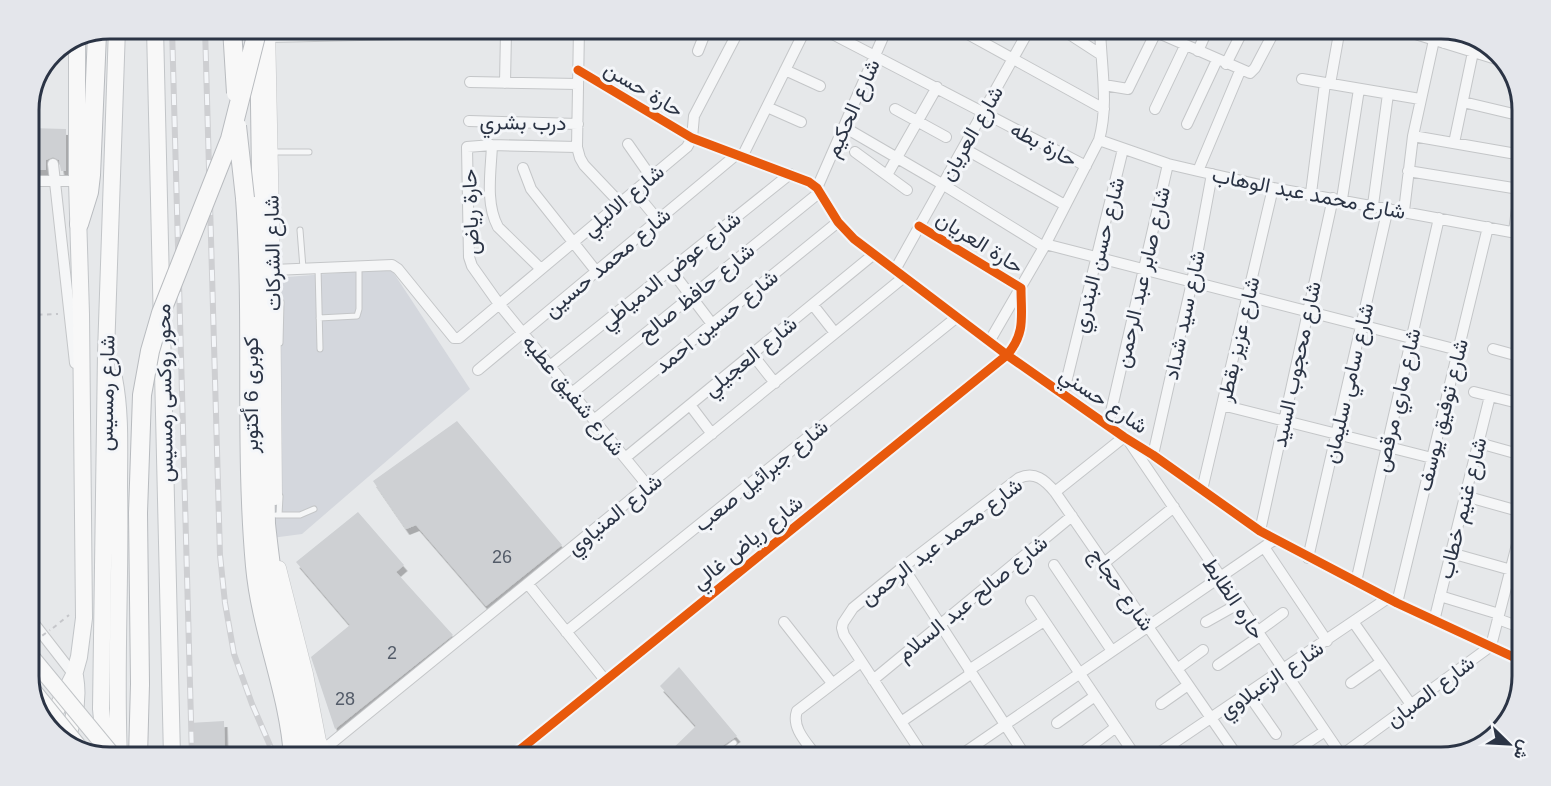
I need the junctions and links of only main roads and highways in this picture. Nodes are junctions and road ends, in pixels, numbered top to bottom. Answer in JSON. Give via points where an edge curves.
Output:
{"nodes":[{"id":1,"x":117,"y":39,"type":"edge"},
{"id":2,"x":155,"y":39,"type":"edge"},
{"id":3,"x":233,"y":39,"type":"edge"},
{"id":4,"x":240,"y":39,"type":"edge"},
{"id":5,"x":261,"y":39,"type":"edge"},
{"id":6,"x":264,"y":39,"type":"edge"},
{"id":7,"x":264,"y":39,"type":"edge"},
{"id":8,"x":265,"y":39,"type":"edge"},
{"id":9,"x":97,"y":40,"type":"edge"},
{"id":10,"x":73,"y":49,"type":"edge"},
{"id":11,"x":230,"y":139,"type":"junction"},
{"id":12,"x":79,"y":224,"type":"junction"},
{"id":13,"x":106,"y":353,"type":"junction"},
{"id":14,"x":39,"y":666,"type":"edge"},
{"id":15,"x":74,"y":675,"type":"junction"},
{"id":16,"x":309,"y":700,"type":"junction"},
{"id":17,"x":45,"y":706,"type":"edge"},
{"id":18,"x":52,"y":717,"type":"edge"},
{"id":19,"x":67,"y":732,"type":"edge"},
{"id":20,"x":68,"y":733,"type":"edge"},
{"id":21,"x":105,"y":747,"type":"edge"},
{"id":22,"x":105,"y":747,"type":"edge"},
{"id":23,"x":118,"y":747,"type":"edge"},
{"id":24,"x":138,"y":747,"type":"edge"},
{"id":25,"x":172,"y":747,"type":"edge"},
{"id":26,"x":292,"y":747,"type":"edge"},
{"id":27,"x":313,"y":747,"type":"edge"},
{"id":28,"x":317,"y":747,"type":"edge"}],
"edges":[{"from":1,"to":13,"type":"main road","name":"شارع رمسيس"},
{"from":2,"to":25,"type":"main road","name":"محور روكسى رمسيس"},
{"from":3,"to":26,"type":"highway","name":"كوبرى 6 أكتوبر","bridge":true,"via":[[249,245],[253,543],[261,610]]},
{"from":4,"to":11,"type":"highway","bridge":true,"via":[[238,92]]},
{"from":5,"to":11,"type":"highway","bridge":true},
{"from":6,"to":16,"type":"main road","name":"شارع الشركات","via":[[273,559]]},
{"from":7,"to":27,"type":"highway","name":"كوبرى 6 أكتوبر","via":[[266,524],[282,629]]},
{"from":8,"to":16,"type":"main road","name":"شارع الشركات","via":[[277,344],[278,565]]},
{"from":9,"to":12,"type":"highway","via":[[92,175]]},
{"from":10,"to":12,"type":"main road","name":"شارع رمسيس"},
{"from":11,"to":24,"type":"highway","bridge":true,"via":[[161,313],[141,395]]},
{"from":12,"to":15,"type":"main road","name":"شارع رمسيس","via":[[85,601]]},
{"from":13,"to":21,"type":"main road","name":"شارع رمسيس","via":[[101,709]]},
{"from":13,"to":23,"type":"main road","via":[[118,403]]},
{"from":14,"to":22,"type":"main road","bridge":true},
{"from":15,"to":18,"type":"main road","name":"شارع رمسيس"},
{"from":15,"to":20,"type":"main road","name":"شارع رمسيس","via":[[76,709]]},
{"from":16,"to":28,"type":"main road","name":"شارع الشركات"},
{"from":17,"to":19,"type":"main road","bridge":true}]}
